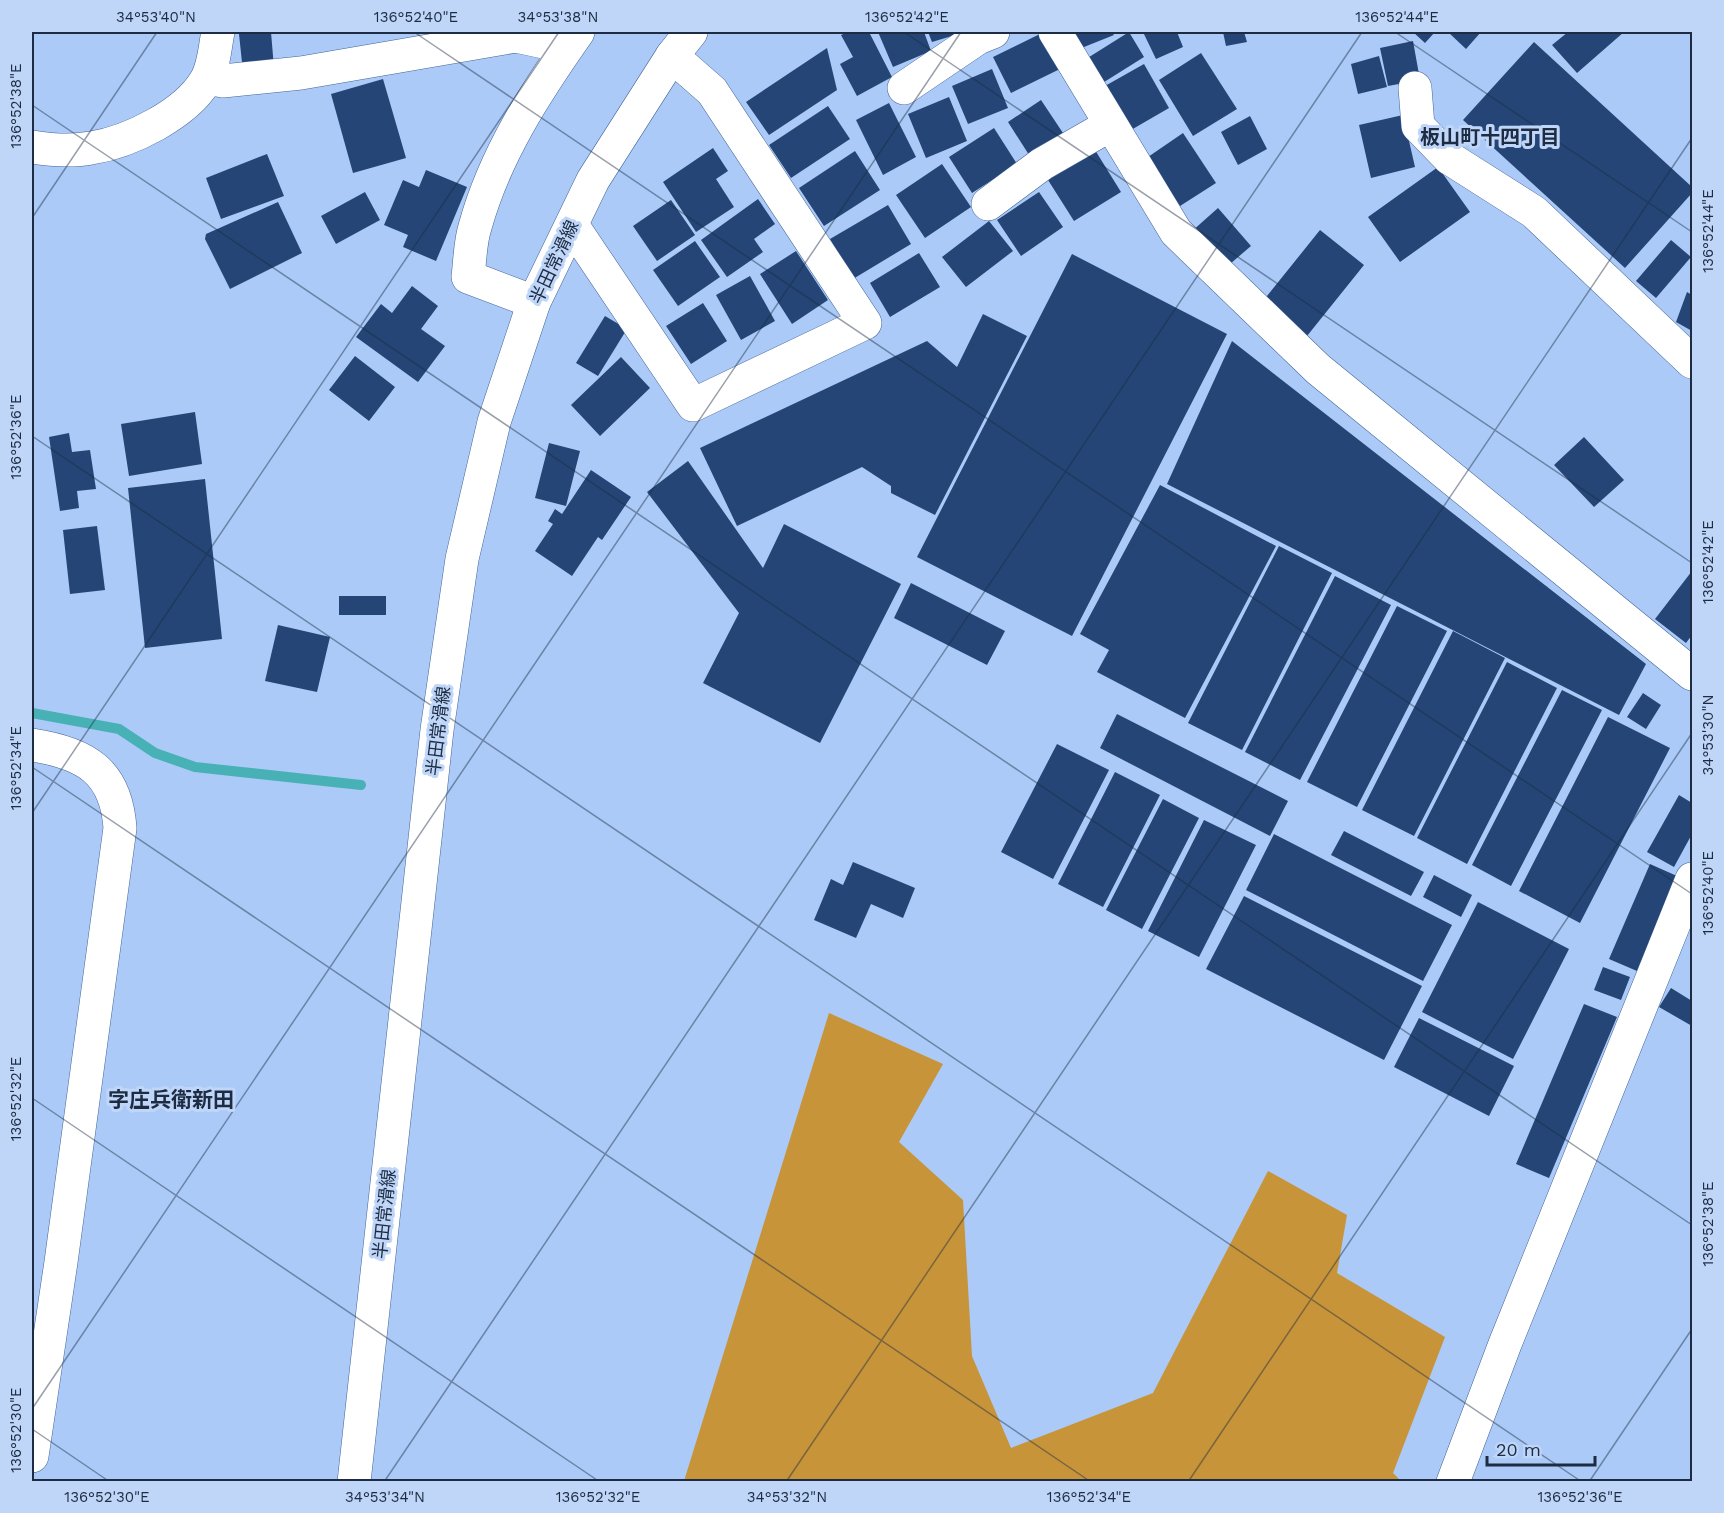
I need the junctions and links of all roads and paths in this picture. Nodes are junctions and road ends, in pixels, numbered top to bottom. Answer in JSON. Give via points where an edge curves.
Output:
{"nodes":[{"id":1,"x":218,"y":32,"type":"edge"},
{"id":2,"x":993,"y":32,"type":"edge"},
{"id":3,"x":1055,"y":32,"type":"edge"},
{"id":4,"x":573,"y":39,"type":"edge"},
{"id":5,"x":682,"y":44,"type":"edge"},
{"id":6,"x":208,"y":78,"type":"junction"},
{"id":7,"x":904,"y":88,"type":"dead end"},
{"id":8,"x":1415,"y":88,"type":"dead end"},
{"id":9,"x":1110,"y":124,"type":"junction"},
{"id":10,"x":32,"y":147,"type":"edge"},
{"id":11,"x":988,"y":204,"type":"dead end"},
{"id":12,"x":572,"y":225,"type":"junction"},
{"id":13,"x":534,"y":302,"type":"junction"},
{"id":14,"x":1692,"y":362,"type":"edge"},
{"id":15,"x":1692,"y":674,"type":"edge"},
{"id":16,"x":32,"y":745,"type":"edge"},
{"id":17,"x":1692,"y":879,"type":"edge"},
{"id":18,"x":32,"y":1456,"type":"edge"},
{"id":19,"x":354,"y":1482,"type":"edge"},
{"id":20,"x":1454,"y":1482,"type":"edge"}],
"edges":[{"from":1,"to":6,"type":"street"},
{"from":2,"to":7,"type":"street"},
{"from":3,"to":9,"type":"street"},
{"from":4,"to":6,"type":"street","via":[[516,36],[302,73],[223,81]]},
{"from":4,"to":13,"type":"street","via":[[539,86],[499,159],[474,228],[468,277]]},
{"from":5,"to":12,"type":"street","name":"半田常滑線","via":[[593,180]]},
{"from":5,"to":12,"type":"street","via":[[865,323],[693,405]]},
{"from":6,"to":10,"type":"street","via":[[193,100],[174,114],[125,138],[92,148]]},
{"from":8,"to":14,"type":"street","via":[[1418,126],[1449,158],[1534,212]]},
{"from":9,"to":11,"type":"street","via":[[1042,164]]},
{"from":9,"to":15,"type":"street","via":[[1176,232],[1237,294],[1318,369]]},
{"from":12,"to":13,"type":"street","name":"半田常滑線"},
{"from":13,"to":19,"type":"street","name":"半田常滑線","via":[[494,422],[462,560],[437,730]]},
{"from":16,"to":18,"type":"street","via":[[58,749],[86,761],[105,780],[118,802],[120,828]]},
{"from":17,"to":20,"type":"street","via":[[1505,1344]]}]}
